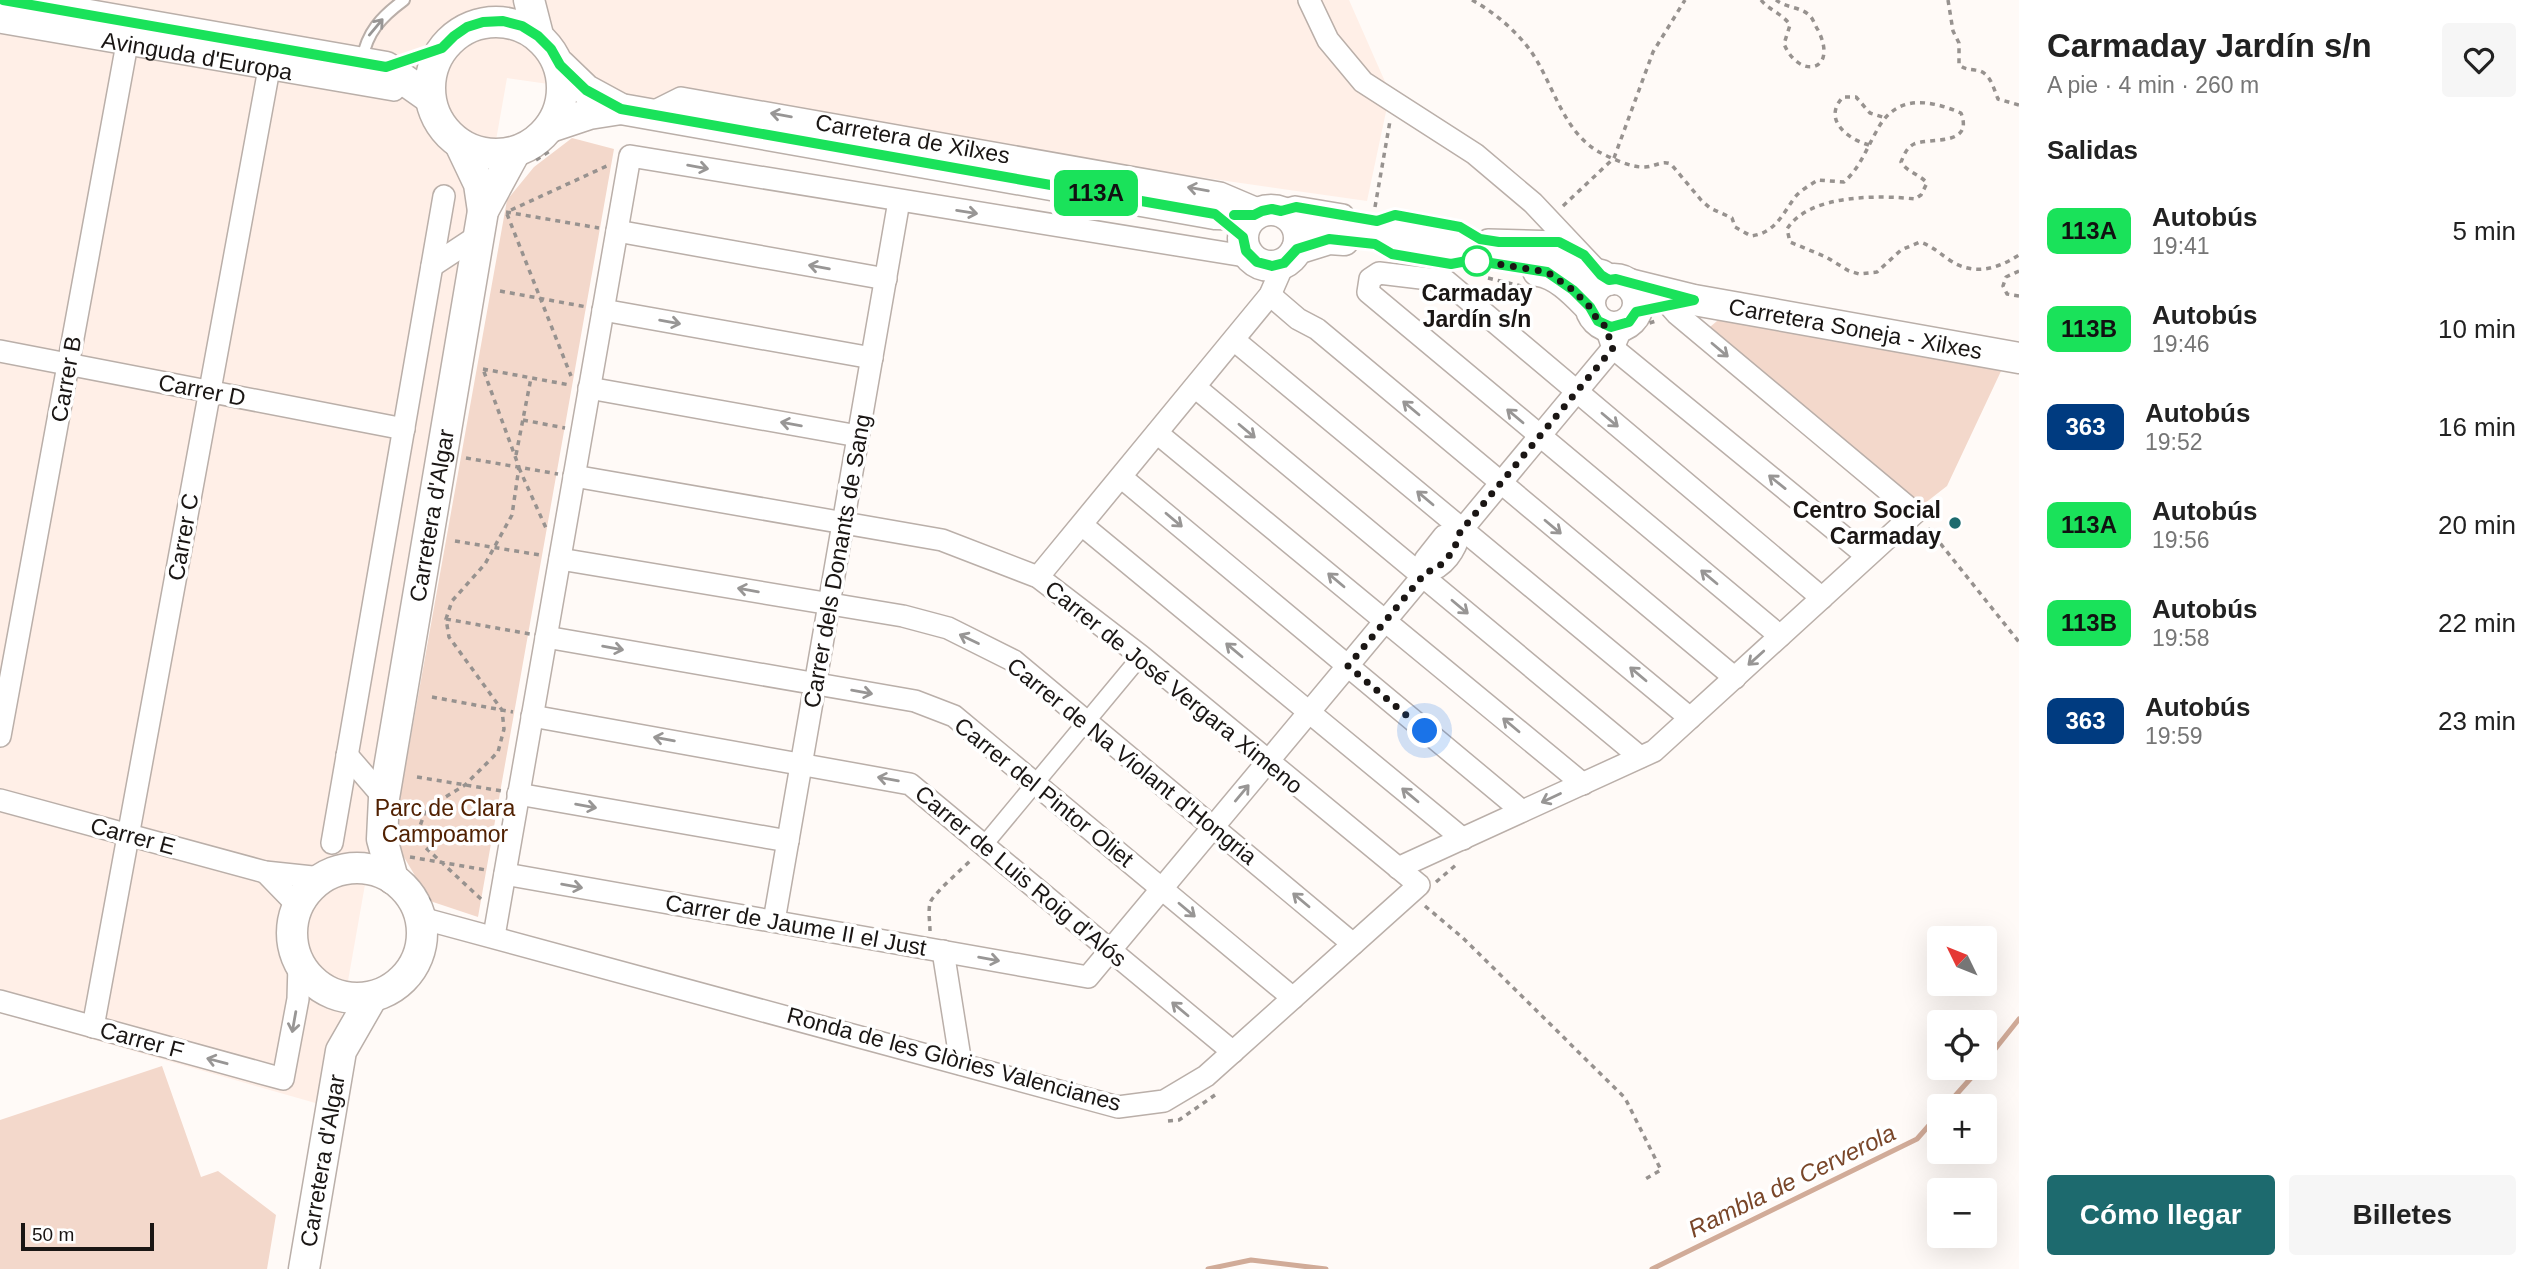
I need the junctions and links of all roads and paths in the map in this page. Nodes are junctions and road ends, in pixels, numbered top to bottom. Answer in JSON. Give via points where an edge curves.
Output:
{"nodes":[{"id":1,"x":3,"y":0,"type":"edge"},
{"id":2,"x":404,"y":0,"type":"edge"},
{"id":3,"x":507,"y":0,"type":"edge"},
{"id":4,"x":529,"y":0,"type":"edge"},
{"id":5,"x":1472,"y":0,"type":"edge"},
{"id":6,"x":1685,"y":0,"type":"edge"},
{"id":7,"x":1760,"y":0,"type":"edge"},
{"id":8,"x":1776,"y":0,"type":"edge"},
{"id":9,"x":1948,"y":0,"type":"edge"},
{"id":10,"x":1305,"y":1,"type":"edge"},
{"id":11,"x":0,"y":22,"type":"edge"},
{"id":12,"x":483,"y":22,"type":"junction"},
{"id":13,"x":130,"y":33,"type":"junction"},
{"id":14,"x":538,"y":36,"type":"junction"},
{"id":15,"x":442,"y":48,"type":"junction"},
{"id":16,"x":271,"y":58,"type":"junction"},
{"id":17,"x":560,"y":65,"type":"junction"},
{"id":18,"x":380,"y":73,"type":"junction"},
{"id":19,"x":430,"y":98,"type":"junction"},
{"id":20,"x":1394,"y":102,"type":"junction"},
{"id":21,"x":2019,"y":105,"type":"edge"},
{"id":22,"x":635,"y":112,"type":"junction"},
{"id":23,"x":1886,"y":118,"type":"junction"},
{"id":24,"x":552,"y":138,"type":"junction"},
{"id":25,"x":460,"y":144,"type":"junction"},
{"id":26,"x":1870,"y":145,"type":"junction"},
{"id":27,"x":630,"y":156,"type":"junction"},
{"id":28,"x":521,"y":158,"type":"junction"},
{"id":29,"x":1614,"y":158,"type":"junction"},
{"id":30,"x":444,"y":196,"type":"dead end"},
{"id":31,"x":899,"y":201,"type":"junction"},
{"id":32,"x":1540,"y":210,"type":"junction"},
{"id":33,"x":492,"y":217,"type":"junction"},
{"id":34,"x":1374,"y":228,"type":"junction"},
{"id":35,"x":617,"y":231,"type":"junction"},
{"id":36,"x":1270,"y":237,"type":"junction"},
{"id":37,"x":1526,"y":242,"type":"junction"},
{"id":38,"x":2019,"y":255,"type":"edge"},
{"id":39,"x":1480,"y":259,"type":"junction"},
{"id":40,"x":432,"y":266,"type":"junction"},
{"id":41,"x":2019,"y":271,"type":"edge"},
{"id":42,"x":886,"y":279,"type":"junction"},
{"id":43,"x":1528,"y":288,"type":"dead end"},
{"id":44,"x":500,"y":292,"type":"dead end"},
{"id":45,"x":1270,"y":295,"type":"junction"},
{"id":46,"x":2019,"y":296,"type":"edge"},
{"id":47,"x":541,"y":299,"type":"junction"},
{"id":48,"x":1680,"y":306,"type":"junction"},
{"id":49,"x":1611,"y":307,"type":"junction"},
{"id":50,"x":603,"y":310,"type":"junction"},
{"id":51,"x":1234,"y":340,"type":"junction"},
{"id":52,"x":0,"y":351,"type":"edge"},
{"id":53,"x":872,"y":358,"type":"junction"},
{"id":54,"x":2019,"y":358,"type":"edge"},
{"id":55,"x":68,"y":364,"type":"junction"},
{"id":56,"x":531,"y":378,"type":"junction"},
{"id":57,"x":1195,"y":387,"type":"junction"},
{"id":58,"x":589,"y":388,"type":"junction"},
{"id":59,"x":210,"y":392,"type":"junction"},
{"id":60,"x":1577,"y":392,"type":"junction"},
{"id":61,"x":523,"y":420,"type":"junction"},
{"id":62,"x":565,"y":428,"type":"dead end"},
{"id":63,"x":404,"y":429,"type":"junction"},
{"id":64,"x":1157,"y":433,"type":"junction"},
{"id":65,"x":859,"y":436,"type":"junction"},
{"id":66,"x":1540,"y":437,"type":"junction"},
{"id":67,"x":455,"y":456,"type":"dead end"},
{"id":68,"x":515,"y":457,"type":"junction"},
{"id":69,"x":519,"y":467,"type":"junction"},
{"id":70,"x":574,"y":476,"type":"junction"},
{"id":71,"x":1121,"y":477,"type":"junction"},
{"id":72,"x":1501,"y":483,"type":"junction"},
{"id":73,"x":1915,"y":513,"type":"junction"},
{"id":74,"x":844,"y":523,"type":"junction"},
{"id":75,"x":1082,"y":525,"type":"junction"},
{"id":76,"x":1461,"y":530,"type":"junction"},
{"id":77,"x":455,"y":541,"type":"dead end"},
{"id":78,"x":496,"y":548,"type":"junction"},
{"id":79,"x":1867,"y":556,"type":"junction"},
{"id":80,"x":560,"y":559,"type":"junction"},
{"id":81,"x":1424,"y":574,"type":"junction"},
{"id":82,"x":1038,"y":578,"type":"junction"},
{"id":83,"x":1822,"y":598,"type":"junction"},
{"id":84,"x":829,"y":604,"type":"junction"},
{"id":85,"x":446,"y":619,"type":"junction"},
{"id":86,"x":1385,"y":621,"type":"junction"},
{"id":87,"x":1780,"y":636,"type":"junction"},
{"id":88,"x":546,"y":637,"type":"junction"},
{"id":89,"x":2019,"y":642,"type":"edge"},
{"id":90,"x":1141,"y":656,"type":"junction"},
{"id":91,"x":1348,"y":666,"type":"junction"},
{"id":92,"x":1735,"y":678,"type":"junction"},
{"id":93,"x":815,"y":683,"type":"junction"},
{"id":94,"x":432,"y":697,"type":"dead end"},
{"id":95,"x":502,"y":710,"type":"junction"},
{"id":96,"x":1309,"y":712,"type":"junction"},
{"id":97,"x":532,"y":716,"type":"junction"},
{"id":98,"x":1690,"y":718,"type":"junction"},
{"id":99,"x":1087,"y":722,"type":"junction"},
{"id":100,"x":0,"y":736,"type":"edge"},
{"id":101,"x":347,"y":755,"type":"junction"},
{"id":102,"x":1640,"y":757,"type":"junction"},
{"id":103,"x":1268,"y":761,"type":"junction"},
{"id":104,"x":801,"y":764,"type":"junction"},
{"id":105,"x":418,"y":777,"type":"dead end"},
{"id":106,"x":1035,"y":783,"type":"junction"},
{"id":107,"x":1583,"y":784,"type":"junction"},
{"id":108,"x":465,"y":785,"type":"junction"},
{"id":109,"x":518,"y":794,"type":"junction"},
{"id":110,"x":0,"y":800,"type":"edge"},
{"id":111,"x":383,"y":802,"type":"junction"},
{"id":112,"x":1522,"y":811,"type":"junction"},
{"id":113,"x":1213,"y":827,"type":"junction"},
{"id":114,"x":128,"y":835,"type":"junction"},
{"id":115,"x":1463,"y":839,"type":"junction"},
{"id":116,"x":788,"y":841,"type":"junction"},
{"id":117,"x":981,"y":843,"type":"junction"},
{"id":118,"x":442,"y":863,"type":"junction"},
{"id":119,"x":333,"y":864,"type":"junction"},
{"id":120,"x":1398,"y":868,"type":"junction"},
{"id":121,"x":403,"y":869,"type":"junction"},
{"id":122,"x":265,"y":872,"type":"junction"},
{"id":123,"x":505,"y":874,"type":"junction"},
{"id":124,"x":1419,"y":885,"type":"junction"},
{"id":125,"x":1161,"y":889,"type":"junction"},
{"id":126,"x":298,"y":906,"type":"junction"},
{"id":127,"x":498,"y":914,"type":"junction"},
{"id":128,"x":429,"y":919,"type":"junction"},
{"id":129,"x":774,"y":921,"type":"junction"},
{"id":130,"x":494,"y":936,"type":"junction"},
{"id":131,"x":1353,"y":944,"type":"junction"},
{"id":132,"x":937,"y":950,"type":"junction"},
{"id":133,"x":1110,"y":950,"type":"junction"},
{"id":134,"x":299,"y":964,"type":"junction"},
{"id":135,"x":324,"y":991,"type":"junction"},
{"id":136,"x":1293,"y":998,"type":"junction"},
{"id":137,"x":0,"y":1001,"type":"edge"},
{"id":138,"x":380,"y":1001,"type":"junction"},
{"id":139,"x":93,"y":1027,"type":"junction"},
{"id":140,"x":341,"y":1051,"type":"junction"},
{"id":141,"x":1233,"y":1052,"type":"junction"},
{"id":142,"x":961,"y":1064,"type":"junction"},
{"id":143,"x":1642,"y":1181,"type":"dead end"},
{"id":144,"x":305,"y":1268,"type":"edge"}],
"edges":[{"from":1,"to":13,"type":"main road","name":"Avinguda d'Europa"},
{"from":18,"to":2,"type":"lane","one_way":true,"via":[[366,40]]},
{"from":3,"to":12,"type":"main road"},
{"from":4,"to":14,"type":"main road"},
{"from":5,"to":29,"type":"path","via":[[1495,15],[1530,50],[1559,106],[1582,137]]},
{"from":6,"to":29,"type":"path","via":[[1653,52]]},
{"from":7,"to":8,"type":"path","via":[[1790,25],[1784,44],[1791,58],[1805,66],[1817,65],[1825,50],[1812,18]]},
{"from":9,"to":21,"type":"path","via":[[1959,43],[1959,65],[1977,69],[1989,77],[1998,99]]},
{"from":10,"to":20,"type":"street","via":[[1354,72]]},
{"from":11,"to":13,"type":"street","name":"Avinguda d'Europa"},
{"from":12,"to":14,"type":"main road","via":[[503,21]]},
{"from":12,"to":15,"type":"main road","via":[[467,27]]},
{"from":13,"to":16,"type":"main road","name":"Avinguda d'Europa"},
{"from":13,"to":55,"type":"street","name":"Carrer B"},
{"from":14,"to":17,"type":"main road"},
{"from":15,"to":18,"type":"main road","name":"Avinguda d'Europa"},
{"from":15,"to":19,"type":"main road","via":[[432,72]]},
{"from":16,"to":18,"type":"main road","name":"Avinguda d'Europa"},
{"from":16,"to":18,"type":"street","name":"Avinguda d'Europa"},
{"from":16,"to":59,"type":"street","name":"Carrer C"},
{"from":17,"to":22,"type":"main road","name":"Carretera de Xilxes","via":[[586,90]]},
{"from":17,"to":24,"type":"main road","via":[[562,97]]},
{"from":18,"to":19,"type":"main road","name":"Avinguda d'Europa"},
{"from":19,"to":25,"type":"main road","via":[[446,132]]},
{"from":20,"to":32,"type":"street","via":[[1475,154]]},
{"from":20,"to":34,"type":"path"},
{"from":22,"to":24,"type":"main road","name":"Carretera de Xilxes","via":[[589,114]]},
{"from":22,"to":36,"type":"main road","name":"Carretera de Xilxes","via":[[1215,214]]},
{"from":36,"to":22,"type":"street","name":"Carretera de Xilxes","one_way":true,"via":[[1220,193],[681,97]]},
{"from":23,"to":26,"type":"path"},
{"from":23,"to":26,"type":"path","via":[[1870,113],[1857,97],[1843,97],[1836,105],[1834,116],[1842,131]]},
{"from":23,"to":38,"type":"path","via":[[1911,102],[1952,109],[1961,113],[1964,121],[1962,130],[1949,140],[1913,144],[1905,152],[1901,162],[1905,169],[1927,183],[1921,195],[1816,206],[1790,224],[1790,242],[1859,274],[1877,272],[1901,250],[1920,242],[1976,271]]},
{"from":24,"to":28,"type":"path"},
{"from":24,"to":28,"type":"main road","via":[[535,142]]},
{"from":25,"to":28,"type":"main road","via":[[478,152]]},
{"from":25,"to":33,"type":"main road","name":"Carretera d'Algar"},
{"from":26,"to":29,"type":"path","via":[[1844,183],[1818,180],[1797,196],[1770,230],[1751,236],[1735,227],[1732,218],[1701,200],[1671,163],[1646,167]]},
{"from":27,"to":31,"type":"street","name":"Carretera de Xilxes","one_way":true},
{"from":27,"to":33,"type":"path"},
{"from":27,"to":35,"type":"street"},
{"from":28,"to":33,"type":"main road","name":"Carretera d'Algar"},
{"from":29,"to":32,"type":"path","via":[[1570,201]]},
{"from":30,"to":40,"type":"street","name":"Carretera d'Algar"},
{"from":31,"to":36,"type":"street","name":"Carretera de Xilxes","one_way":true},
{"from":31,"to":42,"type":"street","name":"Carrer dels Donants de Sang"},
{"from":32,"to":37,"type":"street"},
{"from":32,"to":49,"type":"street"},
{"from":33,"to":35,"type":"path"},
{"from":33,"to":40,"type":"street","name":"Carretera d'Algar"},
{"from":33,"to":47,"type":"path"},
{"from":33,"to":111,"type":"main road","name":"Carretera d'Algar"},
{"from":34,"to":36,"type":"main road","name":"Carretera de Xilxes","via":[[1329,239]]},
{"from":34,"to":36,"type":"street","name":"Carretera de Xilxes","via":[[1296,207]]},
{"from":34,"to":39,"type":"main road","name":"Carretera de Xilxes"},
{"from":42,"to":35,"type":"street","one_way":true},
{"from":35,"to":50,"type":"street"},
{"from":36,"to":45,"type":"street"},
{"from":36,"to":49,"type":"main road","name":"Carretera de Xilxes","via":[[1323,225],[1549,263]]},
{"from":37,"to":39,"type":"street","name":"Carretera de Xilxes","via":[[1499,242]]},
{"from":37,"to":49,"type":"street","name":"Carretera de Xilxes","via":[[1559,242]]},
{"from":39,"to":43,"type":"path"},
{"from":39,"to":49,"type":"main road","name":"Carretera de Xilxes","via":[[1547,272]]},
{"from":40,"to":63,"type":"street","name":"Carretera d'Algar"},
{"from":41,"to":46,"type":"path","via":[[2006,277],[2003,286],[2007,294]]},
{"from":42,"to":53,"type":"street","name":"Carrer dels Donants de Sang"},
{"from":44,"to":47,"type":"path"},
{"from":45,"to":51,"type":"street"},
{"from":72,"to":45,"type":"street","one_way":true},
{"from":47,"to":50,"type":"path"},
{"from":47,"to":56,"type":"path","via":[[575,386]]},
{"from":48,"to":49,"type":"main road","name":"Carretera de Xilxes"},
{"from":48,"to":49,"type":"path","via":[[1641,325]]},
{"from":48,"to":54,"type":"main road","name":"Carretera Soneja - Xilxes"},
{"from":48,"to":73,"type":"street","one_way":true},
{"from":49,"to":60,"type":"street"},
{"from":79,"to":49,"type":"street","one_way":true},
{"from":50,"to":53,"type":"street","one_way":true},
{"from":50,"to":58,"type":"street"},
{"from":51,"to":57,"type":"street"},
{"from":76,"to":51,"type":"street","one_way":true},
{"from":52,"to":55,"type":"street","name":"Carrer D"},
{"from":53,"to":65,"type":"street","name":"Carrer dels Donants de Sang"},
{"from":55,"to":59,"type":"street","name":"Carrer D"},
{"from":55,"to":100,"type":"street","name":"Carrer B"},
{"from":56,"to":61,"type":"path"},
{"from":56,"to":68,"type":"path","via":[[483,369]]},
{"from":57,"to":64,"type":"street"},
{"from":57,"to":81,"type":"street","one_way":true},
{"from":65,"to":58,"type":"street","one_way":true},
{"from":58,"to":70,"type":"street"},
{"from":59,"to":63,"type":"street","name":"Carrer D"},
{"from":59,"to":114,"type":"street","name":"Carrer C"},
{"from":60,"to":66,"type":"street"},
{"from":66,"to":60,"type":"street","one_way":true,"via":[[1368,292],[1370,279],[1379,273],[1446,281]]},
{"from":60,"to":83,"type":"street","one_way":true},
{"from":61,"to":62,"type":"path"},
{"from":61,"to":68,"type":"path"},
{"from":63,"to":101,"type":"street","name":"Carretera d'Algar"},
{"from":64,"to":71,"type":"street"},
{"from":86,"to":64,"type":"street","one_way":true},
{"from":65,"to":74,"type":"street","name":"Carrer dels Donants de Sang"},
{"from":66,"to":72,"type":"street"},
{"from":87,"to":66,"type":"street","one_way":true},
{"from":67,"to":69,"type":"path"},
{"from":68,"to":69,"type":"path"},
{"from":69,"to":70,"type":"path"},
{"from":69,"to":78,"type":"path","via":[[512,515]]},
{"from":69,"to":80,"type":"path"},
{"from":70,"to":74,"type":"street","name":"Carrer de José Vergara Ximeno"},
{"from":70,"to":80,"type":"street"},
{"from":71,"to":75,"type":"street"},
{"from":71,"to":91,"type":"street","one_way":true},
{"from":72,"to":76,"type":"street"},
{"from":72,"to":92,"type":"street","one_way":true},
{"from":73,"to":79,"type":"street"},
{"from":73,"to":89,"type":"path"},
{"from":74,"to":82,"type":"street","name":"Carrer de José Vergara Ximeno","via":[[942,540]]},
{"from":74,"to":84,"type":"street","name":"Carrer dels Donants de Sang"},
{"from":75,"to":82,"type":"street"},
{"from":96,"to":75,"type":"street","one_way":true},
{"from":76,"to":81,"type":"street","via":[[1444,536],[1425,560]]},
{"from":98,"to":76,"type":"street","one_way":true},
{"from":77,"to":78,"type":"path"},
{"from":78,"to":80,"type":"path"},
{"from":78,"to":85,"type":"path","via":[[452,601]]},
{"from":79,"to":83,"type":"street"},
{"from":84,"to":80,"type":"street","name":"Carrer de Na Violant d'Hongria","one_way":true},
{"from":80,"to":88,"type":"street"},
{"from":81,"to":86,"type":"street"},
{"from":81,"to":102,"type":"street","one_way":true},
{"from":82,"to":90,"type":"street","name":"Carrer de José Vergara Ximeno"},
{"from":83,"to":87,"type":"street"},
{"from":84,"to":93,"type":"street","name":"Carrer dels Donants de Sang"},
{"from":99,"to":84,"type":"street","name":"Carrer de Na Violant d'Hongria","one_way":true,"via":[[1014,661],[948,628]]},
{"from":85,"to":88,"type":"path"},
{"from":85,"to":95,"type":"path","via":[[449,637]]},
{"from":86,"to":91,"type":"street"},
{"from":107,"to":86,"type":"street","one_way":true},
{"from":87,"to":92,"type":"street","one_way":true},
{"from":88,"to":93,"type":"street","name":"Carrer del Pintor Oliet","one_way":true},
{"from":88,"to":97,"type":"street"},
{"from":90,"to":99,"type":"street"},
{"from":90,"to":103,"type":"street","name":"Carrer de José Vergara Ximeno"},
{"from":91,"to":96,"type":"street"},
{"from":91,"to":112,"type":"street"},
{"from":92,"to":98,"type":"street"},
{"from":93,"to":104,"type":"street","name":"Carrer dels Donants de Sang"},
{"from":93,"to":106,"type":"street","name":"Carrer del Pintor Oliet","one_way":true,"via":[[915,701],[954,716]]},
{"from":94,"to":95,"type":"path"},
{"from":95,"to":97,"type":"path"},
{"from":95,"to":108,"type":"path","via":[[504,729],[498,752]]},
{"from":96,"to":103,"type":"street"},
{"from":115,"to":96,"type":"street","one_way":true},
{"from":104,"to":97,"type":"street","name":"Carrer de Luis Roig d'Alós","one_way":true},
{"from":97,"to":109,"type":"street"},
{"from":98,"to":102,"type":"street","via":[[1654,751]]},
{"from":99,"to":106,"type":"street"},
{"from":99,"to":113,"type":"street","name":"Carrer de Na Violant d'Hongria"},
{"from":101,"to":111,"type":"street"},
{"from":101,"to":119,"type":"street","name":"Carretera d'Algar"},
{"from":102,"to":107,"type":"street"},
{"from":113,"to":103,"type":"street","one_way":true},
{"from":103,"to":120,"type":"street","name":"Carrer de José Vergara Ximeno"},
{"from":104,"to":116,"type":"street","name":"Carrer dels Donants de Sang"},
{"from":117,"to":104,"type":"street","name":"Carrer de Luis Roig d'Alós","one_way":true,"via":[[910,783]]},
{"from":105,"to":108,"type":"path"},
{"from":106,"to":117,"type":"street"},
{"from":106,"to":125,"type":"street","name":"Carrer del Pintor Oliet"},
{"from":107,"to":112,"type":"street","one_way":true},
{"from":108,"to":109,"type":"path"},
{"from":108,"to":118,"type":"path","via":[[426,809],[419,829],[425,847]]},
{"from":109,"to":116,"type":"street","one_way":true},
{"from":109,"to":123,"type":"street"},
{"from":110,"to":114,"type":"street","name":"Carrer E"},
{"from":111,"to":119,"type":"main road","name":"Carretera d'Algar","via":[[369,837]]},
{"from":111,"to":121,"type":"main road","name":"Carretera d'Algar","via":[[382,839]]},
{"from":112,"to":115,"type":"street"},
{"from":113,"to":125,"type":"street"},
{"from":131,"to":113,"type":"street","name":"Carrer de Na Violant d'Hongria","one_way":true},
{"from":114,"to":122,"type":"street","name":"Carrer E"},
{"from":114,"to":139,"type":"street","name":"Carrer C"},
{"from":115,"to":120,"type":"street"},
{"from":116,"to":129,"type":"street","name":"Carrer dels Donants de Sang"},
{"from":117,"to":132,"type":"path","via":[[974,857],[930,902]]},
{"from":117,"to":133,"type":"street","name":"Carrer de Luis Roig d'Alós"},
{"from":118,"to":121,"type":"path"},
{"from":118,"to":123,"type":"path"},
{"from":118,"to":127,"type":"path"},
{"from":119,"to":121,"type":"main road","via":[[378,871]]},
{"from":119,"to":122,"type":"street","name":"Carrer E"},
{"from":119,"to":126,"type":"main road"},
{"from":120,"to":124,"type":"street","name":"Carrer de José Vergara Ximeno"},
{"from":121,"to":128,"type":"main road","via":[[405,889]]},
{"from":121,"to":128,"type":"path","via":[[439,912]]},
{"from":122,"to":126,"type":"street"},
{"from":123,"to":127,"type":"street"},
{"from":123,"to":129,"type":"street","name":"Carrer de Jaume II el Just","one_way":true},
{"from":124,"to":131,"type":"street","name":"Ronda de les Glòries Valencianes"},
{"from":124,"to":143,"type":"path","via":[[1421,903],[1463,938],[1625,1098],[1661,1170]]},
{"from":125,"to":133,"type":"street"},
{"from":125,"to":136,"type":"street","name":"Carrer del Pintor Oliet","one_way":true},
{"from":126,"to":134,"type":"main road","via":[[292,945]]},
{"from":127,"to":130,"type":"street"},
{"from":128,"to":130,"type":"street","name":"Ronda de les Glòries Valencianes"},
{"from":128,"to":138,"type":"main road","via":[[407,976]]},
{"from":128,"to":138,"type":"path","via":[[431,960],[412,989]]},
{"from":129,"to":132,"type":"street","name":"Carrer de Jaume II el Just"},
{"from":130,"to":142,"type":"street","name":"Ronda de les Glòries Valencianes"},
{"from":131,"to":136,"type":"street","name":"Ronda de les Glòries Valencianes"},
{"from":132,"to":133,"type":"street","name":"Carrer de Jaume II el Just","one_way":true,"via":[[1088,977]]},
{"from":132,"to":142,"type":"street"},
{"from":141,"to":133,"type":"street","name":"Carrer de Luis Roig d'Alós","one_way":true},
{"from":134,"to":135,"type":"main road"},
{"from":134,"to":139,"type":"street","name":"Carrer F","one_way":true,"via":[[298,999],[283,1079]]},
{"from":135,"to":138,"type":"main road"},
{"from":135,"to":140,"type":"main road","name":"Carretera d'Algar"},
{"from":136,"to":141,"type":"street","name":"Ronda de les Glòries Valencianes"},
{"from":137,"to":139,"type":"street","name":"Carrer F"},
{"from":138,"to":140,"type":"main road","name":"Carretera d'Algar"},
{"from":140,"to":144,"type":"main road","name":"Carretera d'Algar"},
{"from":141,"to":142,"type":"street","name":"Ronda de les Glòries Valencianes","via":[[1206,1076],[1164,1101],[1118,1107]]}]}
